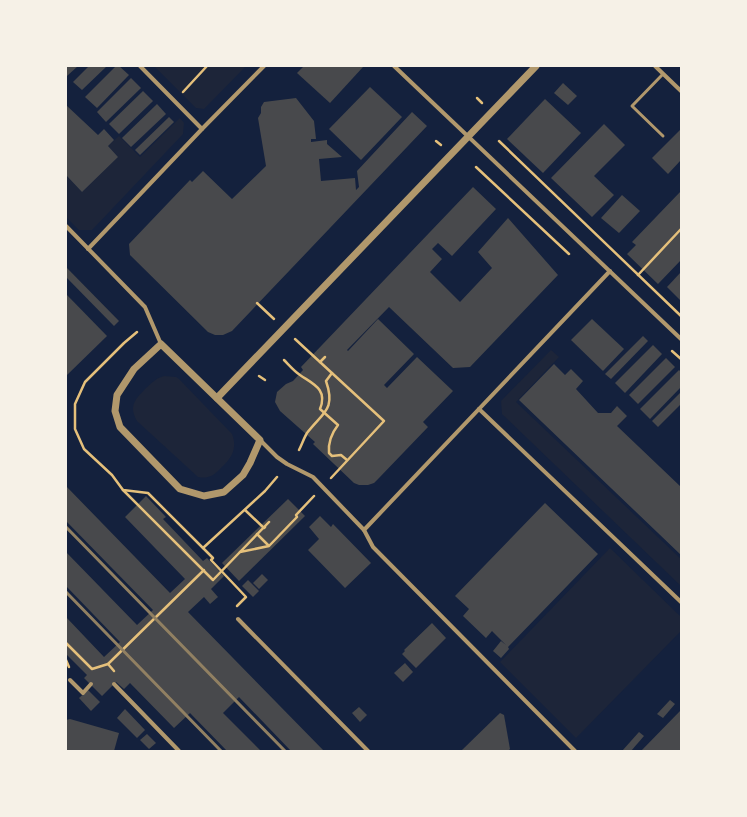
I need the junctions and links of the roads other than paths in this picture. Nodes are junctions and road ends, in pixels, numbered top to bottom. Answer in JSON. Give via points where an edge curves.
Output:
{"nodes":[{"id":1,"x":140,"y":66,"type":"edge"},
{"id":2,"x":264,"y":66,"type":"edge"},
{"id":3,"x":394,"y":66,"type":"edge"},
{"id":4,"x":536,"y":66,"type":"edge"},
{"id":5,"x":655,"y":66,"type":"edge"},
{"id":6,"x":663,"y":74,"type":"junction"},
{"id":7,"x":681,"y":91,"type":"edge"},
{"id":8,"x":202,"y":129,"type":"junction"},
{"id":9,"x":663,"y":136,"type":"dead end"},
{"id":10,"x":468,"y":137,"type":"junction"},
{"id":11,"x":66,"y":226,"type":"edge"},
{"id":12,"x":88,"y":249,"type":"junction"},
{"id":13,"x":610,"y":271,"type":"junction"},
{"id":14,"x":681,"y":339,"type":"edge"},
{"id":15,"x":161,"y":344,"type":"junction"},
{"id":16,"x":217,"y":398,"type":"junction"},
{"id":17,"x":479,"y":409,"type":"junction"},
{"id":18,"x":260,"y":440,"type":"junction"},
{"id":19,"x":364,"y":530,"type":"junction"},
{"id":20,"x":681,"y":602,"type":"edge"},
{"id":21,"x":238,"y":619,"type":"road end"},
{"id":22,"x":70,"y":680,"type":"dead end"},
{"id":23,"x":91,"y":684,"type":"dead end"},
{"id":24,"x":114,"y":684,"type":"dead end"},
{"id":25,"x":179,"y":751,"type":"edge"},
{"id":26,"x":368,"y":751,"type":"edge"},
{"id":27,"x":575,"y":751,"type":"edge"}],
"edges":[{"from":1,"to":8,"type":"street"},
{"from":2,"to":8,"type":"street"},
{"from":3,"to":10,"type":"street"},
{"from":4,"to":10,"type":"street"},
{"from":5,"to":6,"type":"street"},
{"from":6,"to":7,"type":"street"},
{"from":6,"to":9,"type":"lane","via":[[632,106]]},
{"from":8,"to":12,"type":"street"},
{"from":10,"to":13,"type":"street"},
{"from":10,"to":16,"type":"street"},
{"from":11,"to":12,"type":"street"},
{"from":12,"to":15,"type":"street","via":[[145,307]]},
{"from":13,"to":14,"type":"street"},
{"from":13,"to":17,"type":"street"},
{"from":15,"to":16,"type":"street"},
{"from":15,"to":18,"type":"street","via":[[134,369],[117,395],[115,411],[120,427],[180,489],[204,496],[224,492],[243,475]]},
{"from":16,"to":18,"type":"street"},
{"from":17,"to":19,"type":"street"},
{"from":17,"to":20,"type":"street"},
{"from":18,"to":19,"type":"street","via":[[282,460],[313,477]]},
{"from":19,"to":27,"type":"street","via":[[373,547]]},
{"from":21,"to":26,"type":"street"},
{"from":22,"to":23,"type":"street","via":[[83,693]]},
{"from":24,"to":25,"type":"street"}]}
